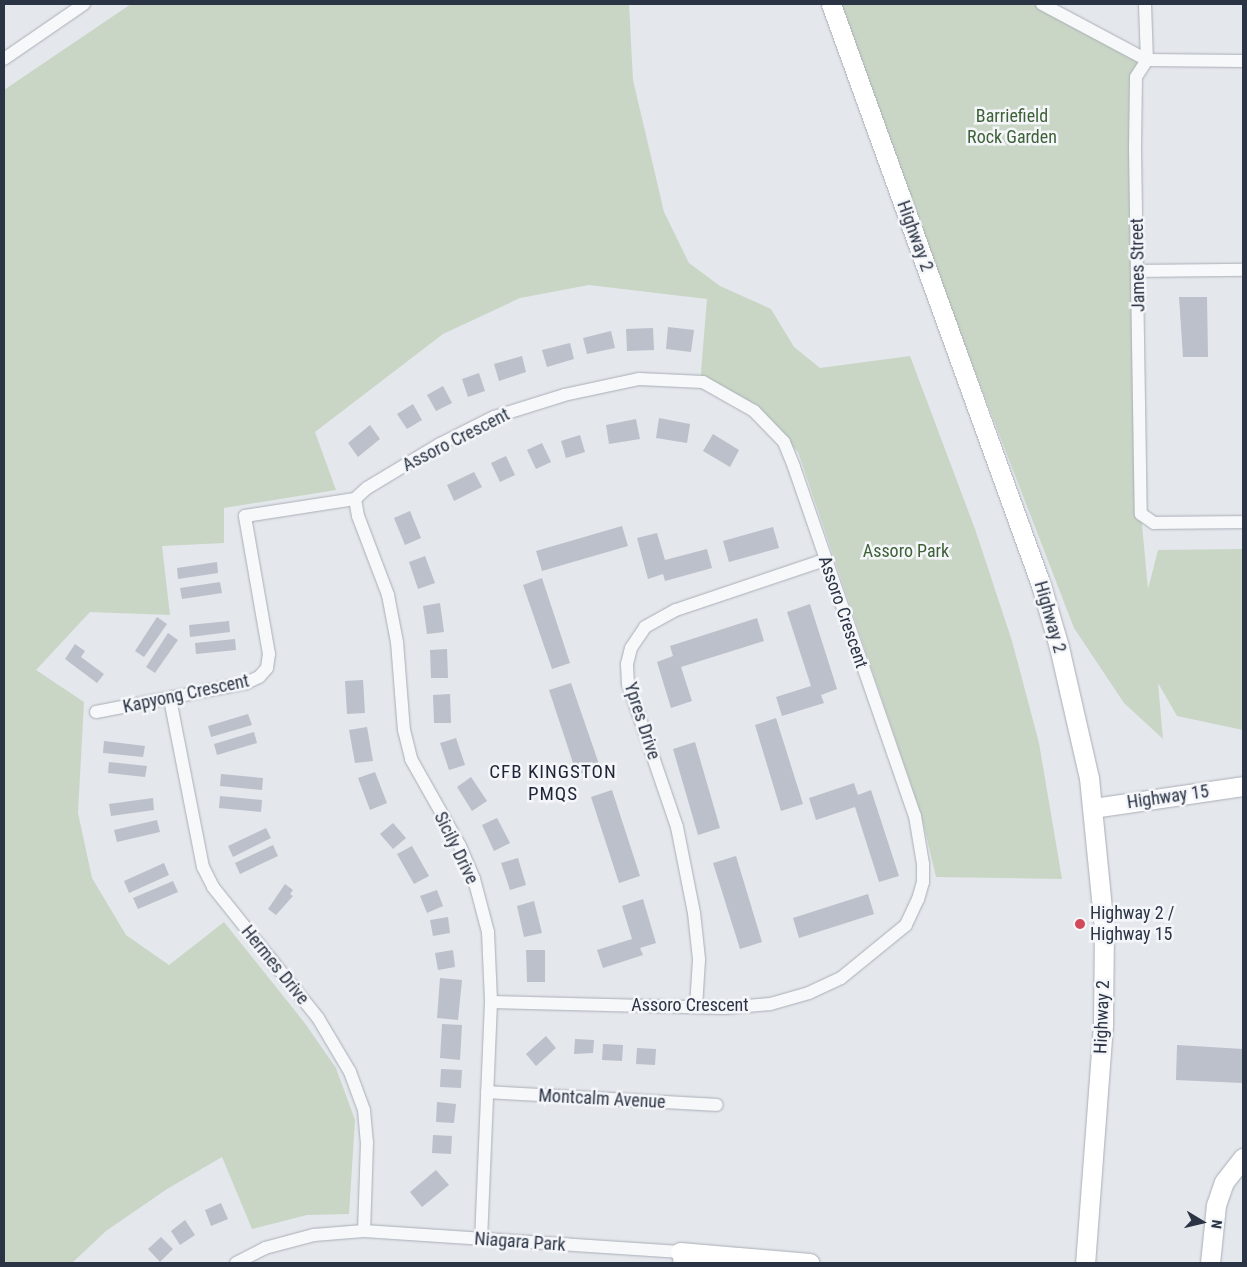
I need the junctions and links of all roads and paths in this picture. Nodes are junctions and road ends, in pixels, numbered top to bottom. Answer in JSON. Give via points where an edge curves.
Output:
{"nodes":[{"id":1,"x":84,"y":4,"type":"edge"},
{"id":2,"x":831,"y":4,"type":"edge"},
{"id":3,"x":1042,"y":4,"type":"edge"},
{"id":4,"x":1146,"y":4,"type":"edge"},
{"id":5,"x":4,"y":59,"type":"edge"},
{"id":6,"x":1147,"y":60,"type":"junction"},
{"id":7,"x":1243,"y":62,"type":"edge"},
{"id":8,"x":1243,"y":270,"type":"edge"},
{"id":9,"x":1139,"y":271,"type":"junction"},
{"id":10,"x":355,"y":499,"type":"junction"},
{"id":11,"x":245,"y":516,"type":"joint"},
{"id":12,"x":1243,"y":522,"type":"edge"},
{"id":13,"x":824,"y":560,"type":"junction"},
{"id":14,"x":170,"y":699,"type":"junction"},
{"id":15,"x":96,"y":712,"type":"dead end"},
{"id":16,"x":1243,"y":786,"type":"edge"},
{"id":17,"x":1093,"y":808,"type":"junction"},
{"id":18,"x":491,"y":1002,"type":"junction"},
{"id":19,"x":696,"y":1007,"type":"junction"},
{"id":20,"x":487,"y":1092,"type":"junction"},
{"id":21,"x":717,"y":1105,"type":"dead end"},
{"id":22,"x":1243,"y":1158,"type":"edge"},
{"id":23,"x":364,"y":1231,"type":"junction"},
{"id":24,"x":481,"y":1239,"type":"junction"},
{"id":25,"x":680,"y":1258,"type":"edge"},
{"id":26,"x":236,"y":1263,"type":"edge"},
{"id":27,"x":810,"y":1263,"type":"edge"},
{"id":28,"x":1085,"y":1263,"type":"edge"},
{"id":29,"x":1210,"y":1263,"type":"edge"}],
"edges":[{"from":1,"to":5,"type":"street"},
{"from":2,"to":17,"type":"main road","name":"Highway 2","via":[[1041,585],[1073,705]]},
{"from":3,"to":6,"type":"street"},
{"from":4,"to":6,"type":"street","name":"James Street"},
{"from":6,"to":7,"type":"street"},
{"from":6,"to":9,"type":"street","name":"James Street","via":[[1136,77]]},
{"from":8,"to":9,"type":"street"},
{"from":9,"to":12,"type":"street","name":"James Street","via":[[1141,514],[1154,523]]},
{"from":10,"to":11,"type":"street","name":"Assoro Crescent"},
{"from":10,"to":13,"type":"street","name":"Assoro Crescent","via":[[367,488],[432,449],[494,417],[564,395],[639,379],[703,382],[754,411],[784,442]]},
{"from":10,"to":18,"type":"street","name":"Sicily Drive","via":[[358,516],[388,595],[398,642],[404,730],[411,759],[460,846],[474,879],[488,932]]},
{"from":11,"to":14,"type":"street","name":"Kapyong Crescent","via":[[269,654],[267,668],[259,677],[246,683]]},
{"from":13,"to":19,"type":"street","name":"Ypres Drive","via":[[676,610],[645,627],[631,648],[627,664],[628,684],[677,827],[694,913],[699,958]]},
{"from":13,"to":19,"type":"street","name":"Assoro Crescent","via":[[915,816],[923,882],[906,925],[841,978],[809,993],[770,1004]]},
{"from":14,"to":15,"type":"street","name":"Kapyong Crescent"},
{"from":14,"to":23,"type":"street","name":"Hermes Drive","via":[[203,867],[225,905],[318,1018],[350,1072],[358,1094],[367,1142]]},
{"from":16,"to":17,"type":"main road","name":"Highway 15"},
{"from":17,"to":28,"type":"main road","name":"Highway 2","via":[[1104,928],[1103,1025]]},
{"from":18,"to":19,"type":"street","name":"Assoro Crescent"},
{"from":18,"to":20,"type":"street","name":"Sicily Drive"},
{"from":20,"to":21,"type":"street","name":"Montcalm Avenue"},
{"from":20,"to":24,"type":"street","name":"Sicily Drive"},
{"from":22,"to":29,"type":"main road","via":[[1224,1182],[1216,1205]]},
{"from":23,"to":24,"type":"street","name":"Niagara Park"},
{"from":23,"to":26,"type":"street","name":"Niagara Park","via":[[314,1235],[265,1248]]},
{"from":24,"to":25,"type":"street","name":"Niagara Park"},
{"from":25,"to":27,"type":"main road","name":"Niagara Park"}]}
